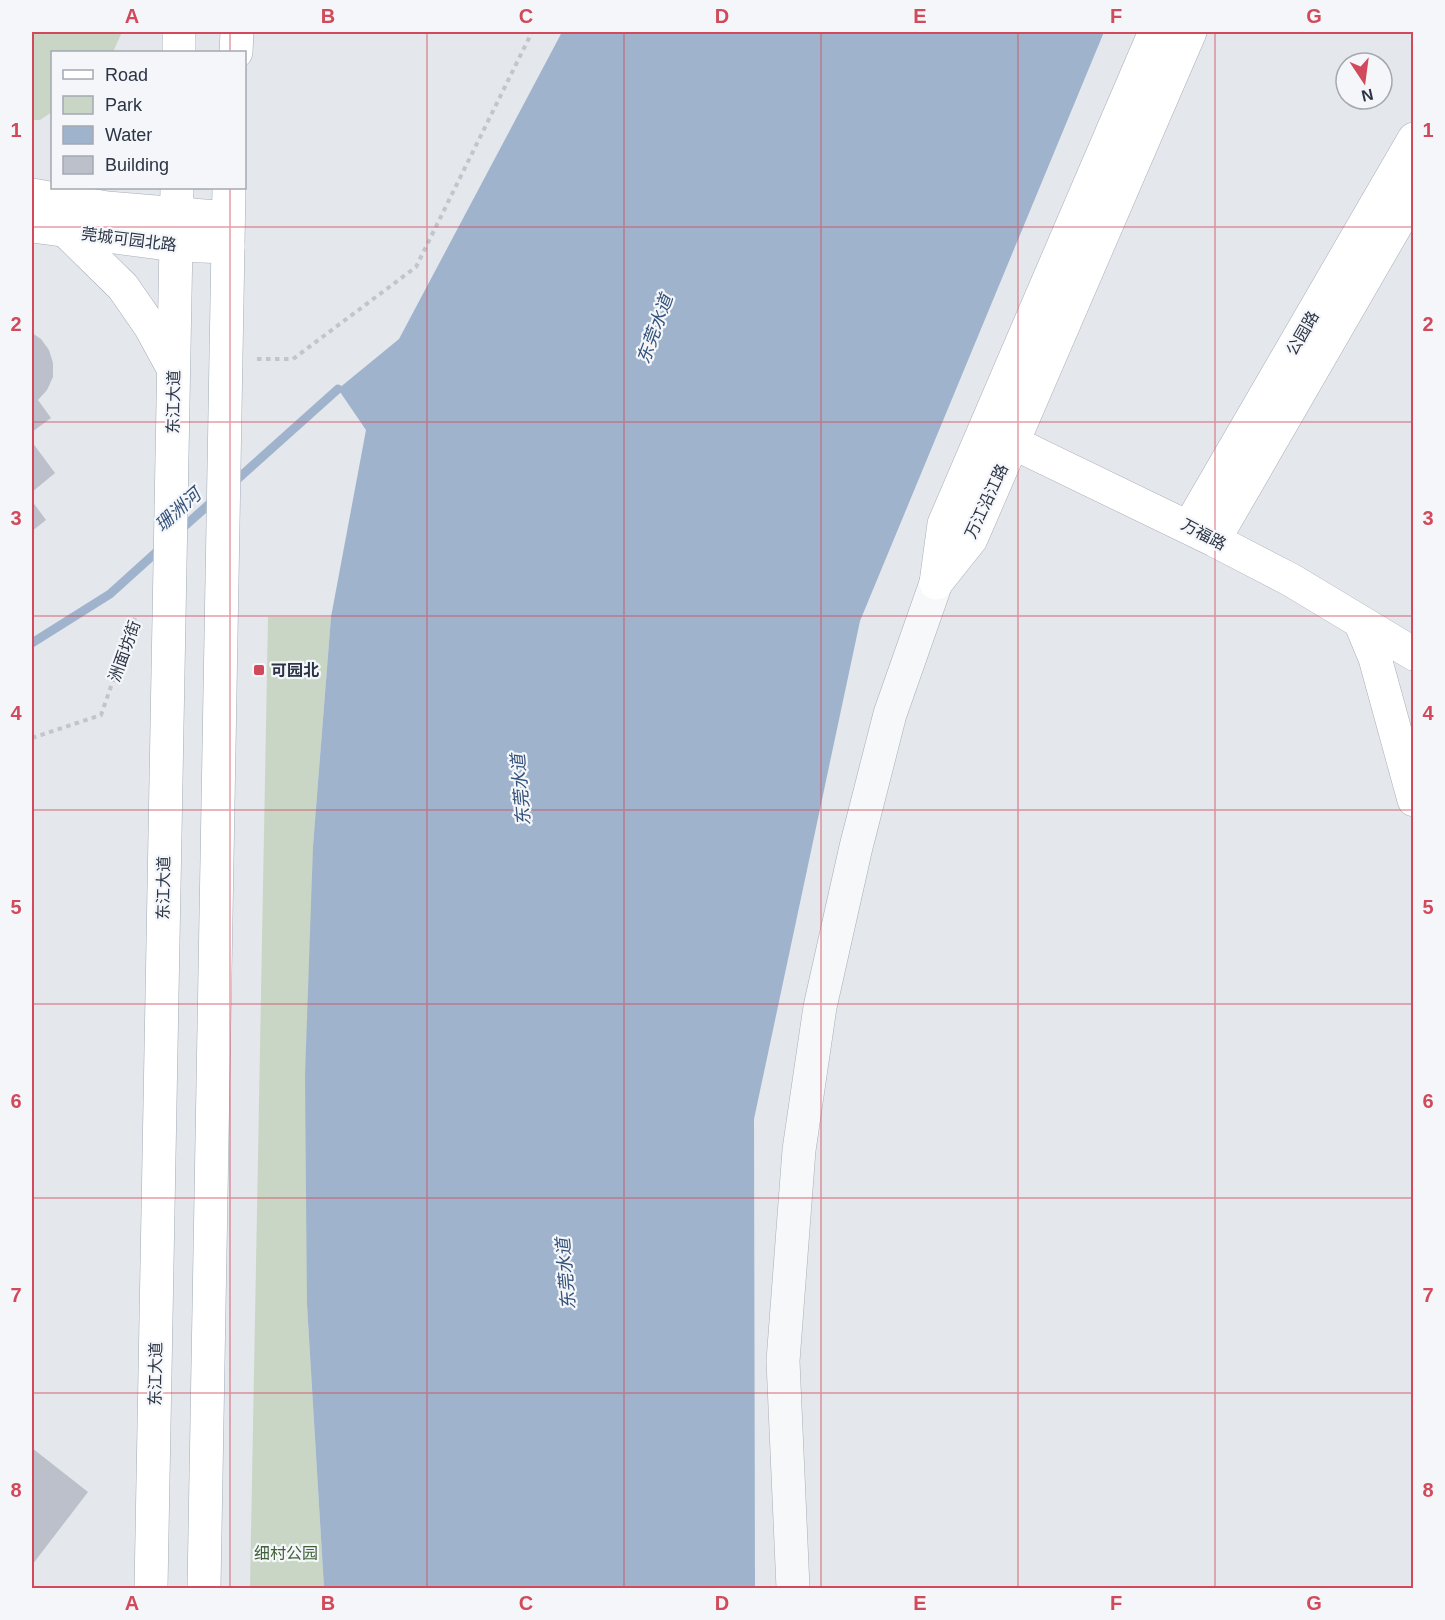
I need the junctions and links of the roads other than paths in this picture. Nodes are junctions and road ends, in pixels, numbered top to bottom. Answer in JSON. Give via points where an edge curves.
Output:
{"nodes":[{"id":1,"x":179,"y":32,"type":"edge"},
{"id":2,"x":237,"y":32,"type":"edge"},
{"id":3,"x":1155,"y":32,"type":"edge"},
{"id":4,"x":1190,"y":32,"type":"edge"},
{"id":5,"x":179,"y":51,"type":"edge"},
{"id":6,"x":236,"y":51,"type":"edge"},
{"id":7,"x":1413,"y":139,"type":"edge"},
{"id":8,"x":53,"y":194,"type":"edge"},
{"id":9,"x":1413,"y":194,"type":"edge"},
{"id":10,"x":176,"y":216,"type":"edge"},
{"id":11,"x":228,"y":218,"type":"edge"},
{"id":12,"x":32,"y":226,"type":"edge"},
{"id":13,"x":66,"y":231,"type":"junction"},
{"id":14,"x":174,"y":370,"type":"junction"},
{"id":15,"x":1003,"y":427,"type":"junction"},
{"id":16,"x":1207,"y":524,"type":"junction"},
{"id":17,"x":936,"y":583,"type":"joint"},
{"id":18,"x":1360,"y":622,"type":"junction"},
{"id":19,"x":1413,"y":628,"type":"edge"},
{"id":20,"x":1413,"y":654,"type":"edge"},
{"id":21,"x":1413,"y":800,"type":"edge"},
{"id":22,"x":151,"y":1588,"type":"edge"},
{"id":23,"x":204,"y":1588,"type":"edge"},
{"id":24,"x":793,"y":1588,"type":"edge"}],
"edges":[{"from":1,"to":5,"type":"main road"},
{"from":2,"to":6,"type":"main road"},
{"from":3,"to":15,"type":"main road","name":"万江沿江路"},
{"from":4,"to":15,"type":"main road","name":"万江沿江路"},
{"from":7,"to":16,"type":"main road","name":"公园路"},
{"from":8,"to":10,"type":"main road"},
{"from":9,"to":16,"type":"main road","name":"公园路"},
{"from":10,"to":11,"type":"main road"},
{"from":10,"to":13,"type":"main road","name":"莞城可园北路"},
{"from":10,"to":14,"type":"main road","name":"东江大道"},
{"from":11,"to":23,"type":"main road"},
{"from":12,"to":13,"type":"main road","name":"莞城可园北路"},
{"from":13,"to":14,"type":"main road","via":[[123,287]]},
{"from":14,"to":22,"type":"main road","name":"东江大道"},
{"from":15,"to":16,"type":"main road","name":"万福路"},
{"from":15,"to":17,"type":"main road","name":"万江沿江路","via":[[945,524]]},
{"from":16,"to":18,"type":"main road","name":"万福路"},
{"from":16,"to":19,"type":"main road","name":"万福路","via":[[1302,561]]},
{"from":17,"to":24,"type":"street","via":[[890,714],[856,847],[820,1007],[799,1150],[783,1361]]},
{"from":18,"to":20,"type":"main road","name":"万福路"},
{"from":18,"to":21,"type":"main road","via":[[1375,658]]}]}
